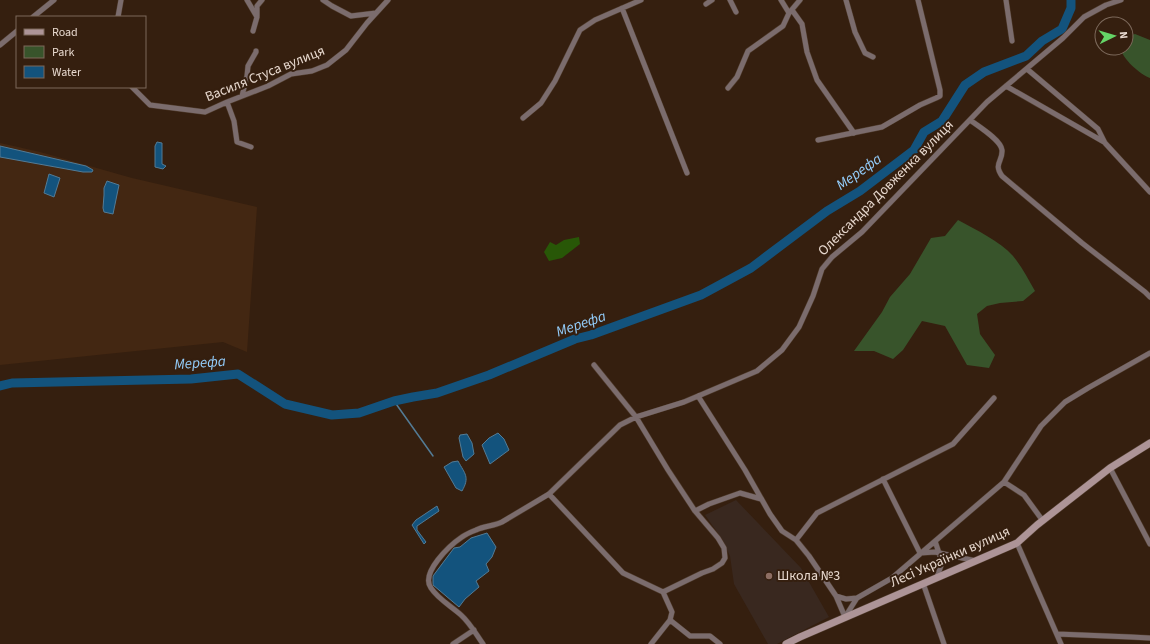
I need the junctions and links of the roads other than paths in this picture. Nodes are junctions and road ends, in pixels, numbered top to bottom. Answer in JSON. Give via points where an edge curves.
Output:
{"nodes":[{"id":1,"x":54,"y":0,"type":"edge"},
{"id":2,"x":122,"y":0,"type":"edge"},
{"id":3,"x":247,"y":0,"type":"edge"},
{"id":4,"x":262,"y":0,"type":"edge"},
{"id":5,"x":323,"y":0,"type":"edge"},
{"id":6,"x":388,"y":0,"type":"edge"},
{"id":7,"x":641,"y":0,"type":"edge"},
{"id":8,"x":712,"y":0,"type":"edge"},
{"id":9,"x":730,"y":0,"type":"edge"},
{"id":10,"x":781,"y":0,"type":"edge"},
{"id":11,"x":800,"y":0,"type":"edge"},
{"id":12,"x":846,"y":0,"type":"edge"},
{"id":13,"x":918,"y":0,"type":"edge"},
{"id":14,"x":1006,"y":0,"type":"edge"},
{"id":15,"x":1121,"y":0,"type":"edge"},
{"id":16,"x":706,"y":4,"type":"dead end"},
{"id":17,"x":622,"y":8,"type":"junction"},
{"id":18,"x":736,"y":12,"type":"dead end"},
{"id":19,"x":790,"y":12,"type":"junction"},
{"id":20,"x":376,"y":13,"type":"junction"},
{"id":21,"x":34,"y":16,"type":"edge"},
{"id":22,"x":118,"y":16,"type":"edge"},
{"id":23,"x":256,"y":17,"type":"junction"},
{"id":24,"x":253,"y":31,"type":"dead end"},
{"id":25,"x":16,"y":32,"type":"edge"},
{"id":26,"x":1012,"y":41,"type":"dead end"},
{"id":27,"x":0,"y":45,"type":"edge"},
{"id":28,"x":256,"y":50,"type":"dead end"},
{"id":29,"x":872,"y":57,"type":"dead end"},
{"id":30,"x":1027,"y":69,"type":"junction"},
{"id":31,"x":1006,"y":86,"type":"junction"},
{"id":32,"x":133,"y":88,"type":"edge"},
{"id":33,"x":728,"y":88,"type":"dead end"},
{"id":34,"x":242,"y":96,"type":"junction"},
{"id":35,"x":227,"y":102,"type":"junction"},
{"id":36,"x":523,"y":118,"type":"dead end"},
{"id":37,"x":970,"y":120,"type":"junction"},
{"id":38,"x":854,"y":133,"type":"junction"},
{"id":39,"x":818,"y":140,"type":"dead end"},
{"id":40,"x":1105,"y":143,"type":"junction"},
{"id":41,"x":251,"y":147,"type":"dead end"},
{"id":42,"x":687,"y":173,"type":"dead end"},
{"id":43,"x":1150,"y":192,"type":"edge"},
{"id":44,"x":1150,"y":297,"type":"edge"},
{"id":45,"x":1150,"y":353,"type":"edge"},
{"id":46,"x":594,"y":365,"type":"dead end"},
{"id":47,"x":698,"y":396,"type":"junction"},
{"id":48,"x":994,"y":398,"type":"dead end"},
{"id":49,"x":636,"y":417,"type":"junction"},
{"id":50,"x":1150,"y":443,"type":"edge"},
{"id":51,"x":1110,"y":468,"type":"junction"},
{"id":52,"x":883,"y":479,"type":"junction"},
{"id":53,"x":1004,"y":482,"type":"junction"},
{"id":54,"x":549,"y":494,"type":"junction"},
{"id":55,"x":762,"y":498,"type":"junction"},
{"id":56,"x":695,"y":511,"type":"junction"},
{"id":57,"x":1043,"y":521,"type":"junction"},
{"id":58,"x":796,"y":540,"type":"junction"},
{"id":59,"x":935,"y":542,"type":"junction"},
{"id":60,"x":1016,"y":543,"type":"junction"},
{"id":61,"x":1150,"y":544,"type":"edge"},
{"id":62,"x":920,"y":553,"type":"junction"},
{"id":63,"x":939,"y":553,"type":"junction"},
{"id":64,"x":976,"y":561,"type":"junction"},
{"id":65,"x":937,"y":577,"type":"junction"},
{"id":66,"x":923,"y":583,"type":"junction"},
{"id":67,"x":663,"y":592,"type":"junction"},
{"id":68,"x":836,"y":596,"type":"junction"},
{"id":69,"x":857,"y":598,"type":"junction"},
{"id":70,"x":845,"y":617,"type":"junction"},
{"id":71,"x":670,"y":620,"type":"junction"},
{"id":72,"x":474,"y":630,"type":"junction"},
{"id":73,"x":1057,"y":634,"type":"junction"},
{"id":74,"x":1150,"y":638,"type":"edge"},
{"id":75,"x":453,"y":644,"type":"edge"},
{"id":76,"x":483,"y":644,"type":"edge"},
{"id":77,"x":651,"y":644,"type":"edge"},
{"id":78,"x":720,"y":644,"type":"edge"},
{"id":79,"x":786,"y":644,"type":"edge"},
{"id":80,"x":944,"y":644,"type":"edge"},
{"id":81,"x":1061,"y":644,"type":"edge"}],
"edges":[{"from":1,"to":21,"type":"street"},
{"from":2,"to":22,"type":"street"},
{"from":3,"to":23,"type":"street"},
{"from":4,"to":23,"type":"street","via":[[257,6]]},
{"from":5,"to":20,"type":"street","via":[[351,16]]},
{"from":6,"to":20,"type":"street","name":"Василя Стуса вулиця"},
{"from":7,"to":17,"type":"street"},
{"from":8,"to":16,"type":"street"},
{"from":9,"to":18,"type":"street"},
{"from":10,"to":19,"type":"street"},
{"from":11,"to":19,"type":"street"},
{"from":12,"to":29,"type":"street","via":[[855,32],[865,53]]},
{"from":13,"to":38,"type":"street","via":[[940,96],[882,127]]},
{"from":14,"to":26,"type":"street"},
{"from":15,"to":30,"type":"street","name":"Олександра Довженка вулиця","via":[[1084,17]]},
{"from":17,"to":36,"type":"street","via":[[580,30],[541,103]]},
{"from":17,"to":42,"type":"street"},
{"from":19,"to":33,"type":"street","via":[[783,26],[748,51],[737,77]]},
{"from":19,"to":38,"type":"street","via":[[802,24],[807,52],[818,80]]},
{"from":20,"to":34,"type":"street","name":"Василя Стуса вулиця","via":[[346,50],[327,65],[312,71],[291,74]]},
{"from":23,"to":24,"type":"street"},
{"from":25,"to":27,"type":"street"},
{"from":28,"to":34,"type":"street","via":[[248,66]]},
{"from":30,"to":31,"type":"street","name":"Олександра Довженка вулиця"},
{"from":30,"to":40,"type":"street","via":[[1098,129]]},
{"from":31,"to":37,"type":"street","name":"Олександра Довженка вулиця"},
{"from":31,"to":40,"type":"street"},
{"from":32,"to":35,"type":"street","name":"Василя Стуса вулиця","via":[[150,105],[205,112]]},
{"from":34,"to":35,"type":"street","name":"Василя Стуса вулиця"},
{"from":35,"to":41,"type":"street","via":[[234,121],[237,142]]},
{"from":37,"to":44,"type":"street","via":[[1002,148],[998,165],[998,171],[1002,176]]},
{"from":37,"to":47,"type":"street","name":"Олександра Довженка вулиця","via":[[862,232],[832,257],[822,269],[799,327],[782,350],[757,371]]},
{"from":38,"to":39,"type":"street"},
{"from":40,"to":43,"type":"street"},
{"from":45,"to":53,"type":"street","via":[[1064,402],[1041,426]]},
{"from":46,"to":49,"type":"street"},
{"from":47,"to":49,"type":"street","name":"Олександра Довженка вулиця"},
{"from":47,"to":55,"type":"street"},
{"from":48,"to":52,"type":"street","via":[[953,444]]},
{"from":49,"to":54,"type":"street","name":"Олександра Довженка вулиця","via":[[620,424]]},
{"from":49,"to":56,"type":"street"},
{"from":50,"to":51,"type":"street","name":"Лесі Українки вулиця"},
{"from":51,"to":57,"type":"street","name":"Лесі Українки вулиця"},
{"from":51,"to":61,"type":"street"},
{"from":52,"to":58,"type":"street","via":[[818,513]]},
{"from":52,"to":62,"type":"street"},
{"from":53,"to":57,"type":"street","via":[[1024,495]]},
{"from":53,"to":59,"type":"street"},
{"from":54,"to":67,"type":"street","via":[[623,573]]},
{"from":54,"to":72,"type":"street","name":"Олександра Довженка вулиця","via":[[502,522],[462,536],[447,550],[430,573],[428,584],[431,589]]},
{"from":55,"to":56,"type":"street","via":[[740,493]]},
{"from":55,"to":58,"type":"street","via":[[782,531]]},
{"from":56,"to":67,"type":"street","via":[[721,543],[725,558],[713,570]]},
{"from":57,"to":60,"type":"street","name":"Лесі Українки вулиця"},
{"from":58,"to":68,"type":"street"},
{"from":59,"to":62,"type":"street"},
{"from":59,"to":63,"type":"street"},
{"from":60,"to":64,"type":"street","name":"Лесі Українки вулиця"},
{"from":60,"to":73,"type":"street"},
{"from":62,"to":63,"type":"street"},
{"from":62,"to":69,"type":"street","via":[[892,578]]},
{"from":63,"to":64,"type":"street"},
{"from":63,"to":65,"type":"street","via":[[942,563]]},
{"from":64,"to":65,"type":"street","name":"Лесі Українки вулиця"},
{"from":65,"to":66,"type":"street","name":"Лесі Українки вулиця"},
{"from":66,"to":70,"type":"street","name":"Лесі Українки вулиця"},
{"from":66,"to":80,"type":"street"},
{"from":67,"to":71,"type":"street","via":[[672,612]]},
{"from":68,"to":69,"type":"street","via":[[846,599]]},
{"from":68,"to":70,"type":"street"},
{"from":69,"to":70,"type":"street"},
{"from":70,"to":79,"type":"street","name":"Лесі Українки вулиця"},
{"from":71,"to":77,"type":"street"},
{"from":71,"to":78,"type":"street","via":[[690,636],[710,636]]},
{"from":72,"to":75,"type":"street"},
{"from":72,"to":76,"type":"street","name":"Олександра Довженка вулиця"},
{"from":73,"to":74,"type":"street"},
{"from":73,"to":81,"type":"street"}]}
